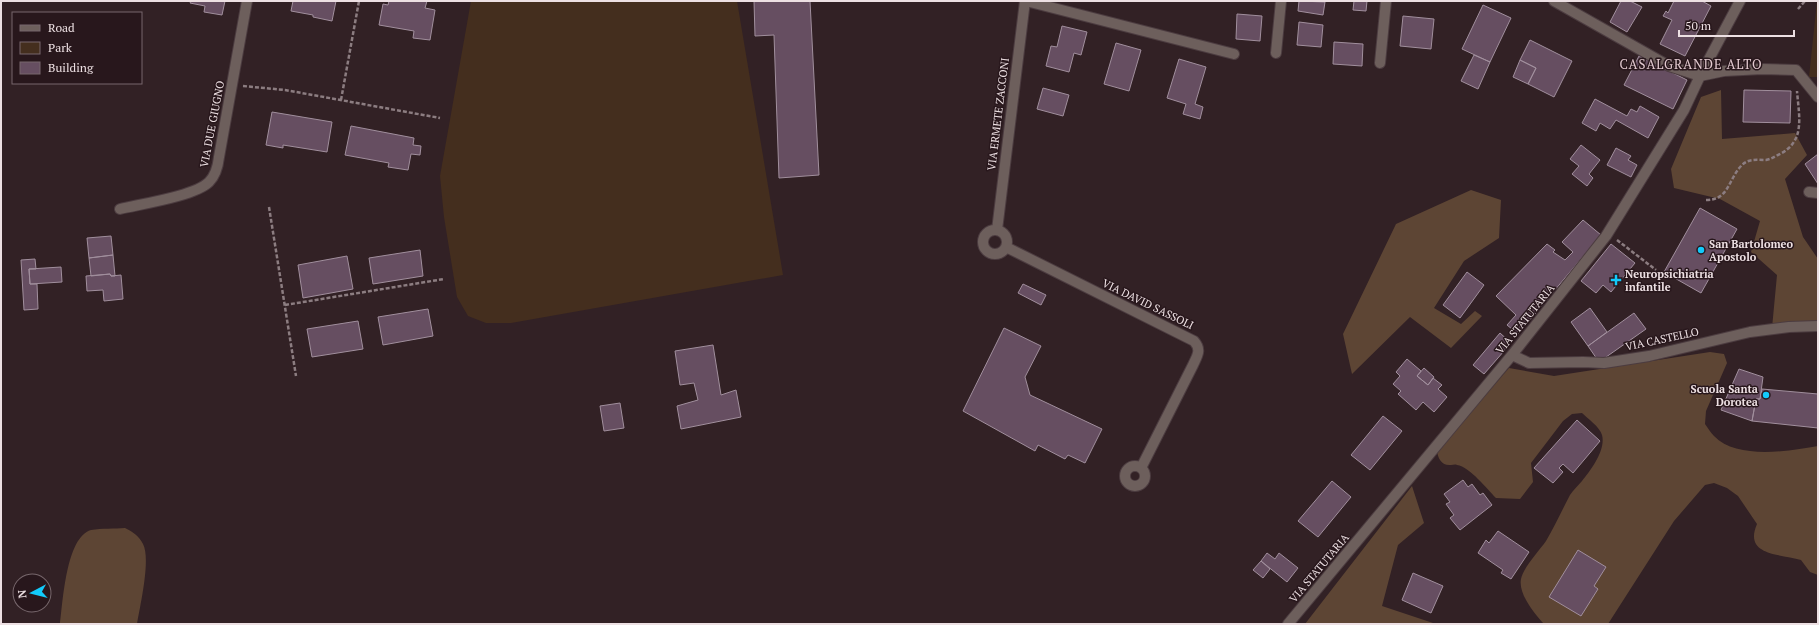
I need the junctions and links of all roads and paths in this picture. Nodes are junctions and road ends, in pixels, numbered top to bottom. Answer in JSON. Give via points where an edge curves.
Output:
{"nodes":[{"id":1,"x":247,"y":1,"type":"edge"},
{"id":2,"x":359,"y":1,"type":"edge"},
{"id":3,"x":1025,"y":1,"type":"edge"},
{"id":4,"x":1281,"y":1,"type":"edge"},
{"id":5,"x":1386,"y":1,"type":"edge"},
{"id":6,"x":1554,"y":1,"type":"edge"},
{"id":7,"x":1740,"y":1,"type":"edge"},
{"id":8,"x":1805,"y":1,"type":"edge"},
{"id":9,"x":1798,"y":9,"type":"dead end"},
{"id":10,"x":1276,"y":52,"type":"dead end"},
{"id":11,"x":1234,"y":54,"type":"dead end"},
{"id":12,"x":1380,"y":63,"type":"dead end"},
{"id":13,"x":1796,"y":70,"type":"junction"},
{"id":14,"x":1700,"y":76,"type":"junction"},
{"id":15,"x":232,"y":86,"type":"junction"},
{"id":16,"x":1818,"y":97,"type":"edge"},
{"id":17,"x":341,"y":100,"type":"junction"},
{"id":18,"x":440,"y":118,"type":"dead end"},
{"id":19,"x":1706,"y":200,"type":"dead end"},
{"id":20,"x":269,"y":207,"type":"dead end"},
{"id":21,"x":120,"y":209,"type":"dead end"},
{"id":22,"x":997,"y":230,"type":"junction"},
{"id":23,"x":1609,"y":233,"type":"junction"},
{"id":24,"x":1006,"y":247,"type":"junction"},
{"id":25,"x":1656,"y":270,"type":"dead end"},
{"id":26,"x":444,"y":279,"type":"dead end"},
{"id":27,"x":285,"y":305,"type":"junction"},
{"id":28,"x":1818,"y":326,"type":"edge"},
{"id":29,"x":1512,"y":355,"type":"junction"},
{"id":30,"x":296,"y":376,"type":"dead end"},
{"id":31,"x":1141,"y":468,"type":"dead end"},
{"id":32,"x":1288,"y":624,"type":"edge"}],
"edges":[{"from":1,"to":15,"type":"street","name":"VIA DUE GIUGNO"},
{"from":2,"to":17,"type":"path"},
{"from":3,"to":11,"type":"street","name":"VIA ERMETE ZACCONI"},
{"from":3,"to":22,"type":"street","name":"VIA ERMETE ZACCONI"},
{"from":4,"to":10,"type":"street"},
{"from":5,"to":12,"type":"street"},
{"from":6,"to":14,"type":"street","via":[[1669,66]]},
{"from":7,"to":14,"type":"street","name":"VIA STATUTARIA"},
{"from":8,"to":9,"type":"path"},
{"from":13,"to":14,"type":"street","via":[[1724,71]]},
{"from":13,"to":16,"type":"street"},
{"from":13,"to":19,"type":"path","via":[[1799,125],[1796,140],[1785,152],[1769,159],[1748,160],[1741,166],[1722,195],[1715,200]]},
{"from":14,"to":23,"type":"street","name":"VIA STATUTARIA","via":[[1684,110]]},
{"from":15,"to":17,"type":"path","via":[[285,90]]},
{"from":15,"to":21,"type":"street","name":"VIA DUE GIUGNO","via":[[217,167],[210,181],[193,192]]},
{"from":17,"to":18,"type":"path"},
{"from":20,"to":27,"type":"path"},
{"from":22,"to":24,"type":"street","via":[[1006,237]]},
{"from":22,"to":24,"type":"street","via":[[989,232],[984,238],[986,249],[996,254]]},
{"from":23,"to":25,"type":"path"},
{"from":23,"to":29,"type":"street","name":"VIA STATUTARIA"},
{"from":24,"to":31,"type":"street","name":"VIA DAVID SASSOLI","via":[[1198,345],[1199,351],[1193,365]]},
{"from":26,"to":27,"type":"path"},
{"from":27,"to":30,"type":"path"},
{"from":28,"to":29,"type":"street","name":"VIA CASTELLO","via":[[1750,332],[1649,356],[1604,363],[1529,363]]},
{"from":29,"to":32,"type":"street","name":"VIA STATUTARIA"}]}
